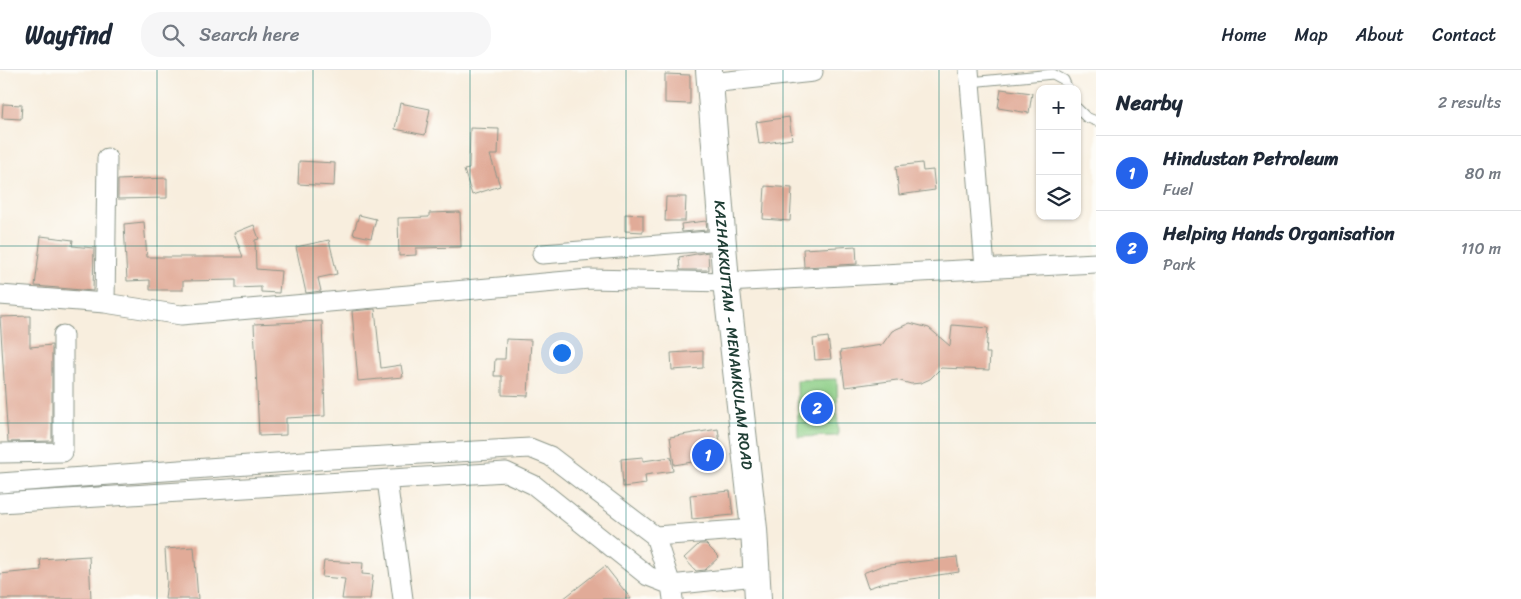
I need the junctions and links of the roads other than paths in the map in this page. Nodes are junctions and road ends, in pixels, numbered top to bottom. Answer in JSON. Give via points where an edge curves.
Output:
{"nodes":[{"id":1,"x":812,"y":72,"type":"dead end"},
{"id":2,"x":710,"y":76,"type":"edge"},
{"id":3,"x":970,"y":76,"type":"edge"},
{"id":4,"x":1066,"y":85,"type":"edge"},
{"id":5,"x":1081,"y":112,"type":"edge"},
{"id":6,"x":1096,"y":121,"type":"edge"},
{"id":7,"x":107,"y":158,"type":"dead end"},
{"id":8,"x":723,"y":240,"type":"junction"},
{"id":9,"x":542,"y":254,"type":"dead end"},
{"id":10,"x":1096,"y":263,"type":"edge"},
{"id":11,"x":985,"y":268,"type":"junction"},
{"id":12,"x":726,"y":282,"type":"junction"},
{"id":13,"x":0,"y":295,"type":"edge"},
{"id":14,"x":105,"y":304,"type":"junction"},
{"id":15,"x":63,"y":335,"type":"dead end"},
{"id":16,"x":0,"y":453,"type":"edge"},
{"id":17,"x":331,"y":459,"type":"junction"},
{"id":18,"x":387,"y":480,"type":"junction"},
{"id":19,"x":0,"y":483,"type":"edge"},
{"id":20,"x":334,"y":483,"type":"junction"},
{"id":21,"x":0,"y":503,"type":"edge"},
{"id":22,"x":754,"y":529,"type":"junction"},
{"id":23,"x":655,"y":536,"type":"junction"},
{"id":24,"x":756,"y":588,"type":"edge"},
{"id":25,"x":672,"y":592,"type":"edge"},
{"id":26,"x":403,"y":599,"type":"edge"}],
"edges":[{"from":1,"to":2,"type":"street"},
{"from":2,"to":8,"type":"main road","name":"KAZHAKKUTTAM - MENAMKULAM ROAD"},
{"from":3,"to":4,"type":"lane","via":[[1053,74]]},
{"from":3,"to":11,"type":"street"},
{"from":5,"to":6,"type":"lane"},
{"from":7,"to":14,"type":"street"},
{"from":8,"to":9,"type":"street"},
{"from":8,"to":12,"type":"main road","name":"KAZHAKKUTTAM - MENAMKULAM ROAD"},
{"from":10,"to":11,"type":"street"},
{"from":11,"to":12,"type":"street"},
{"from":12,"to":14,"type":"street","via":[[589,279],[181,315]]},
{"from":12,"to":22,"type":"main road","name":"KAZHAKKUTTAM - MENAMKULAM ROAD"},
{"from":13,"to":14,"type":"street"},
{"from":15,"to":16,"type":"street","via":[[63,452]]},
{"from":17,"to":19,"type":"street"},
{"from":17,"to":20,"type":"street"},
{"from":17,"to":23,"type":"street","via":[[530,448],[550,456]]},
{"from":18,"to":20,"type":"street"},
{"from":18,"to":25,"type":"street","via":[[506,472],[517,476],[534,485]]},
{"from":18,"to":26,"type":"street"},
{"from":20,"to":21,"type":"street"},
{"from":22,"to":23,"type":"street"},
{"from":22,"to":24,"type":"main road","name":"KAZHAKKUTTAM - MENAMKULAM ROAD"},
{"from":23,"to":25,"type":"street"},
{"from":24,"to":25,"type":"street"}]}
